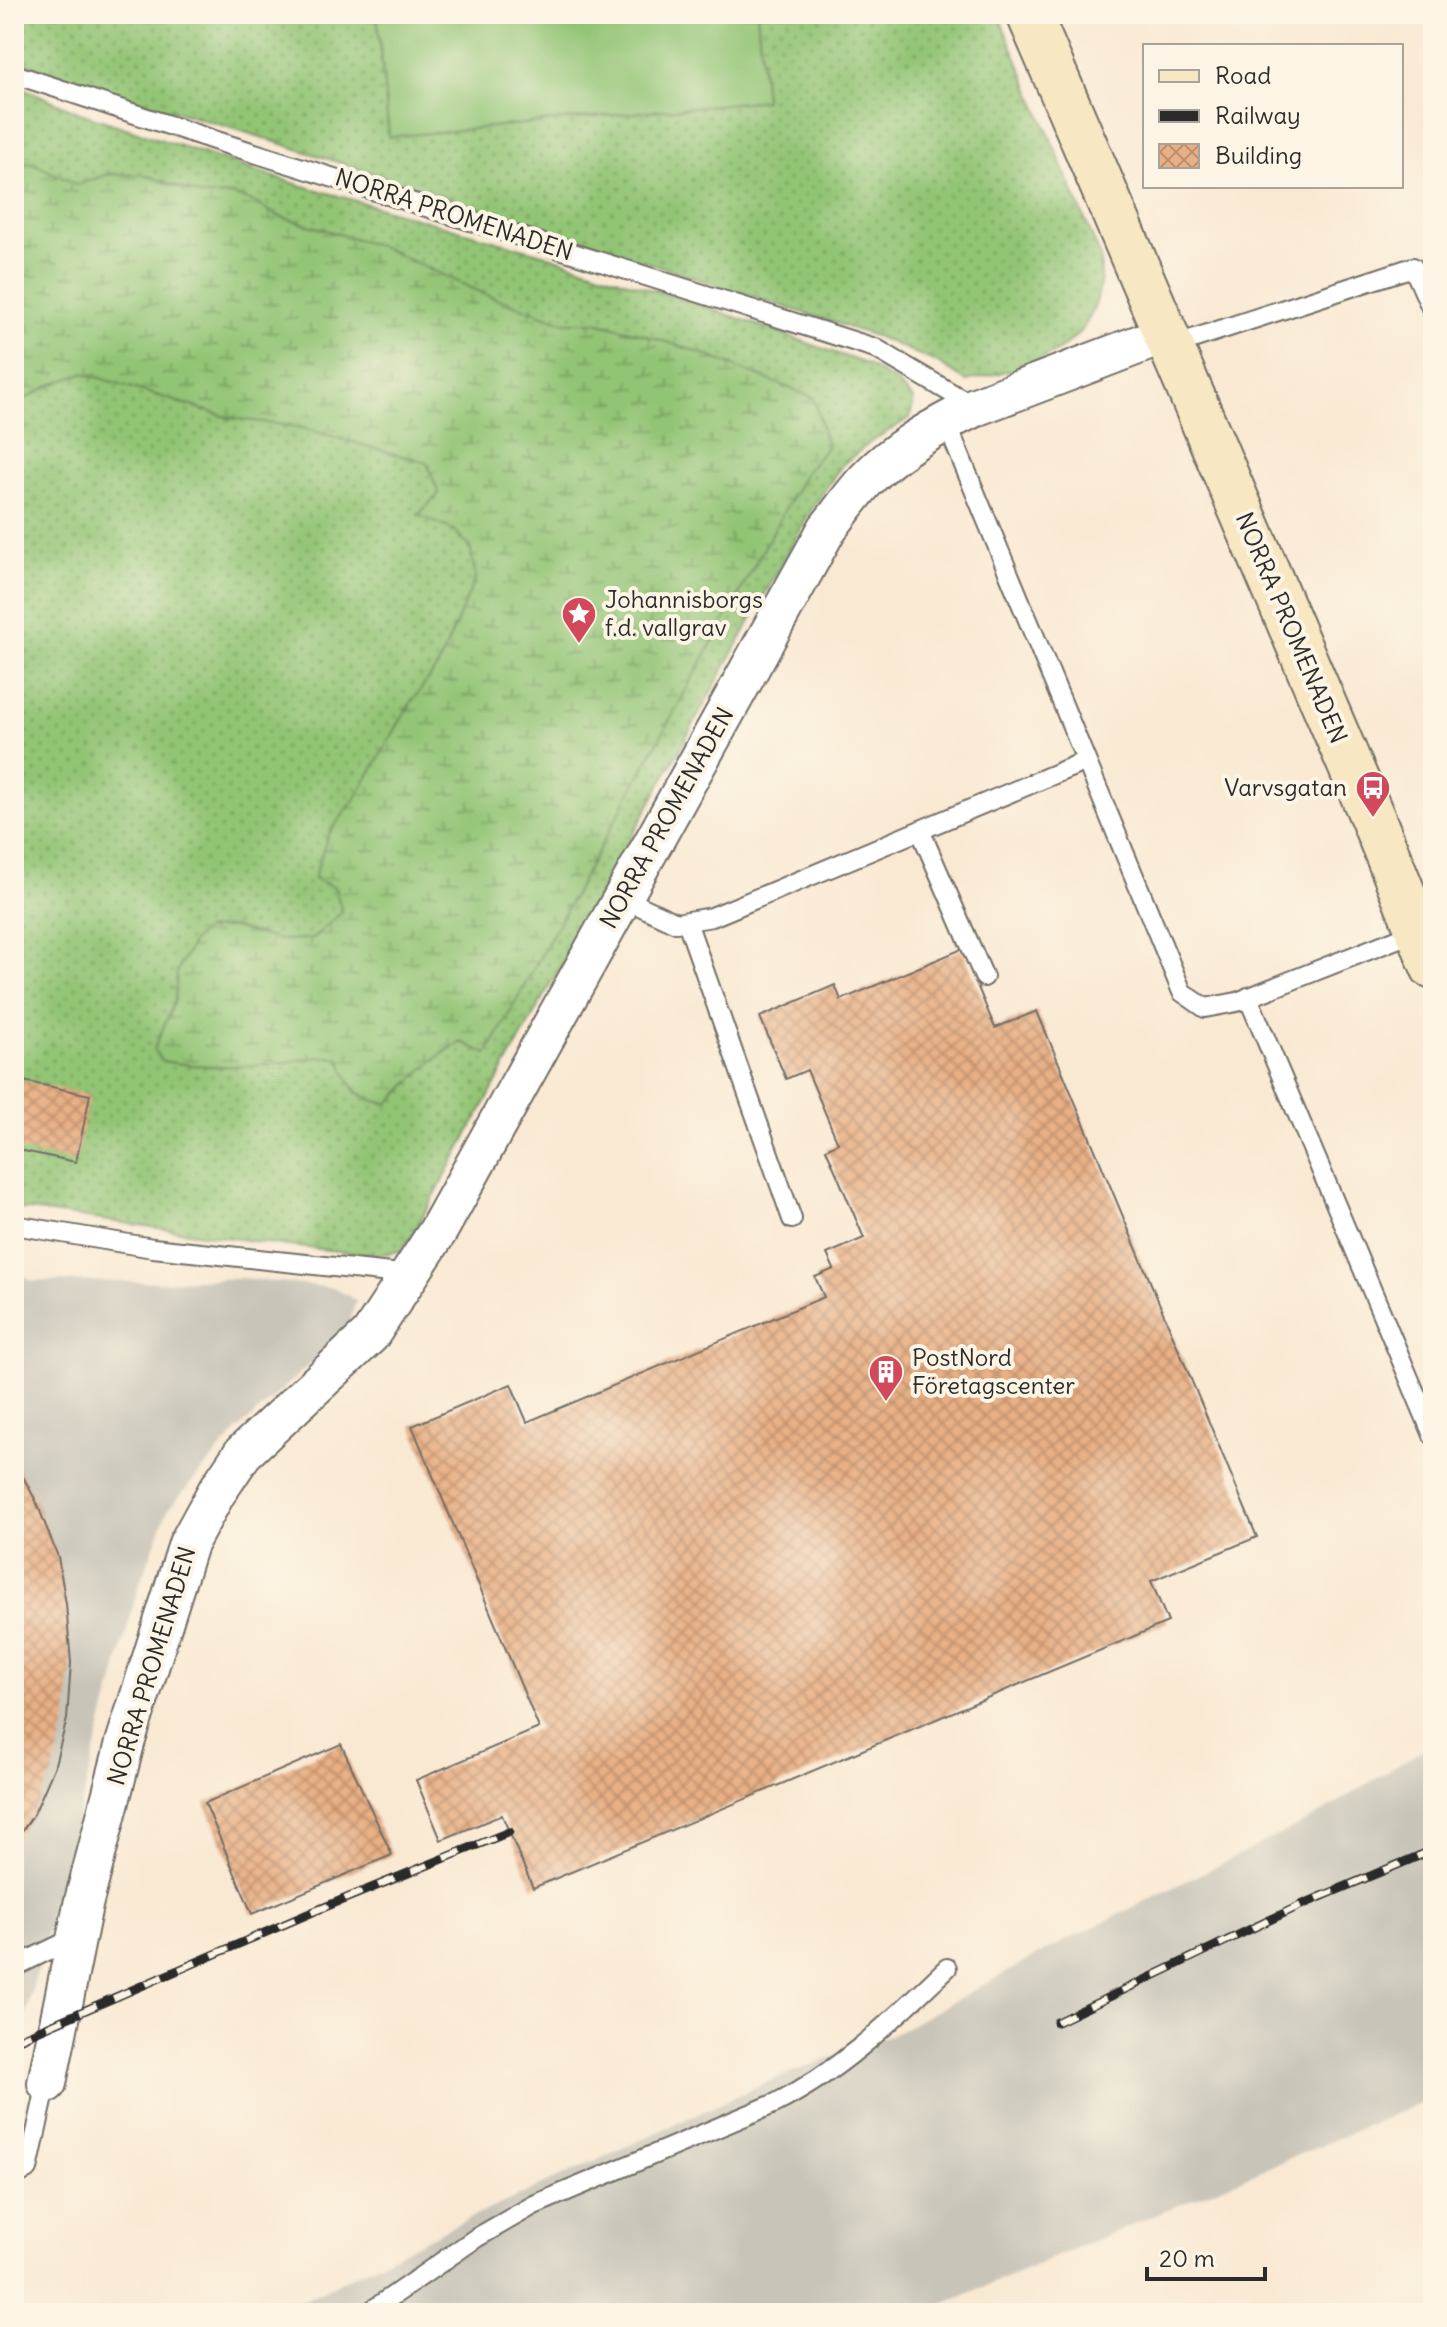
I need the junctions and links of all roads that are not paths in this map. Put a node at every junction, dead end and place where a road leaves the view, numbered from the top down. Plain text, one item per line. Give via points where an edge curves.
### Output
1 (1029, 14) edge
2 (14, 74) edge
3 (1433, 312) edge
4 (1167, 340) junction
5 (960, 414) junction
6 (1086, 761) junction
7 (920, 830) junction
8 (623, 898) junction
9 (687, 922) junction
10 (1428, 940) edge
11 (984, 977) dead end
12 (1248, 997) junction
13 (792, 1219) dead end
14 (14, 1225) edge
15 (410, 1275) junction
16 (1433, 1435) edge
17 (77, 1937) junction
18 (14, 1967) edge
19 (947, 1968) dead end
20 (47, 2083) joint
21 (14, 2176) edge
22 (368, 2313) edge

1 - 4 street, NORRA PROMENADEN
2 - 5 lane, NORRA PROMENADEN via 875,348
3 - 4 lane via 1413,267
4 - 5 street, NORRA PROMENADEN
4 - 10 street, NORRA PROMENADEN
5 - 6 lane
5 - 8 street, NORRA PROMENADEN via 893,456 827,529
6 - 7 lane
6 - 12 lane via 1182,992 1205,1008
7 - 9 lane via 712,917
7 - 11 lane
8 - 9 lane via 676,923
8 - 15 street, NORRA PROMENADEN
9 - 13 lane
10 - 12 lane
12 - 16 lane
14 - 15 lane via 153,1248
15 - 17 street, NORRA PROMENADEN via 370,1335 243,1453 188,1544 125,1743
17 - 18 lane
17 - 20 street, NORRA PROMENADEN
19 - 22 lane via 871,2040 812,2085 534,2205
20 - 21 lane via 28,2169

